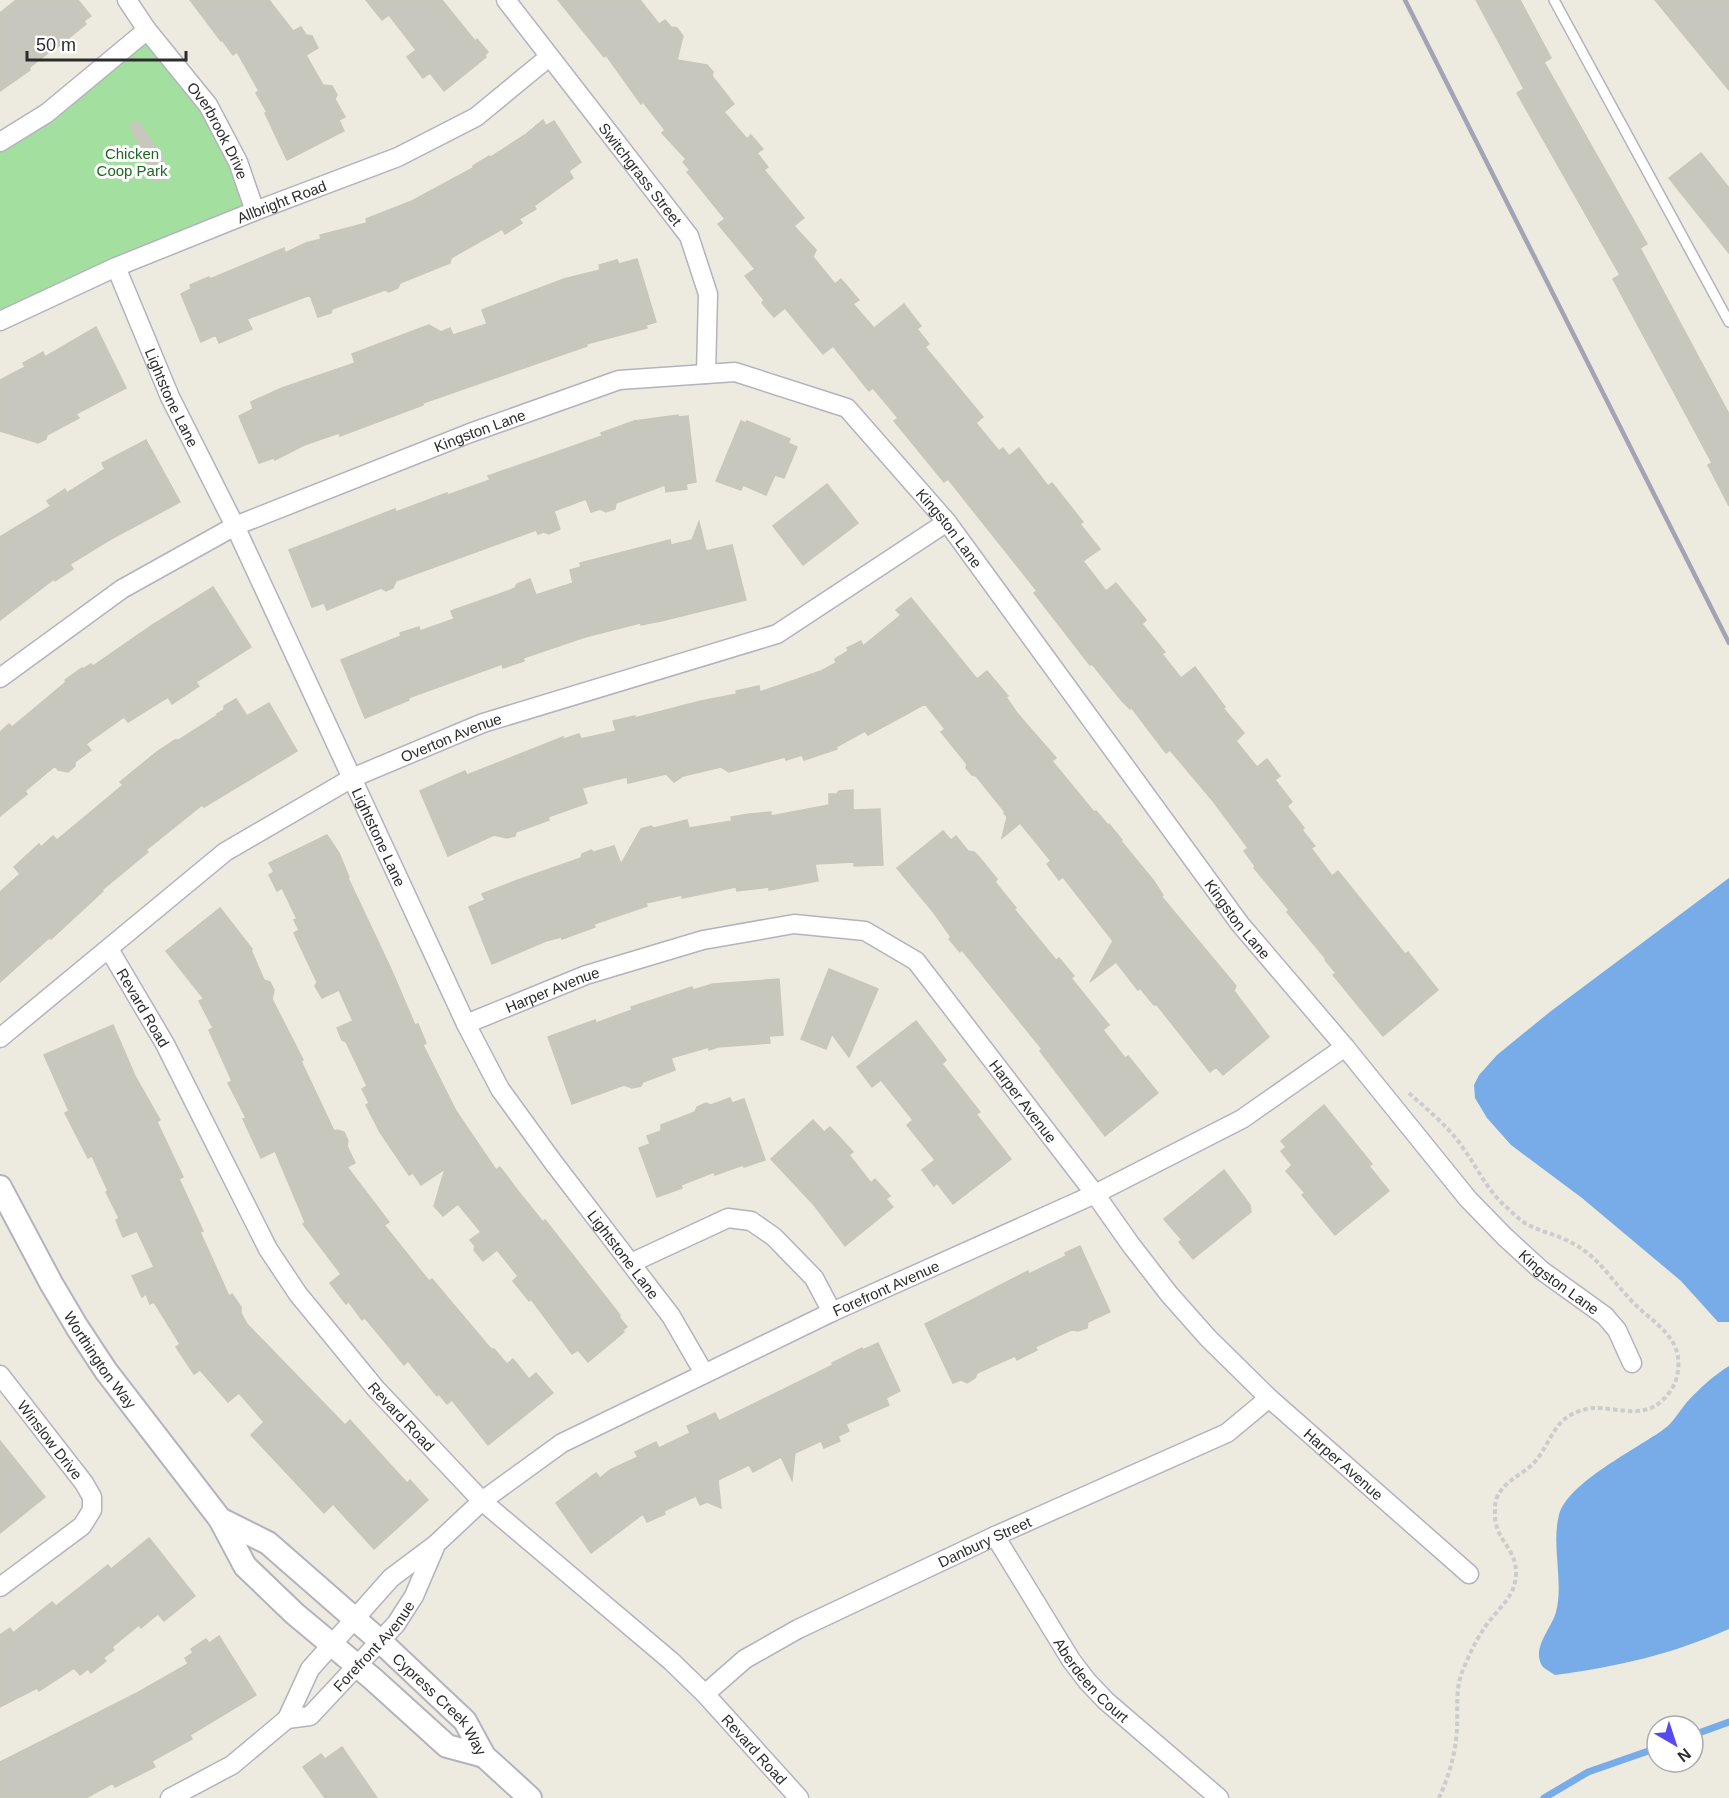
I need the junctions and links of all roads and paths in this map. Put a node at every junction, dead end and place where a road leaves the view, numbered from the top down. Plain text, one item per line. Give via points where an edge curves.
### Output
1 (127, 0) edge
2 (506, 0) edge
3 (1554, 0) edge
4 (147, 30) junction
5 (549, 57) junction
6 (0, 142) edge
7 (255, 211) junction
8 (116, 267) junction
9 (0, 321) edge
10 (1729, 322) edge
11 (706, 374) junction
12 (947, 522) junction
13 (235, 526) junction
14 (0, 678) edge
15 (352, 778) junction
16 (109, 949) junction
17 (466, 1024) junction
18 (0, 1038) edge
19 (1345, 1047) junction
20 (1408, 1091) dead end
21 (0, 1188) edge
22 (1095, 1194) junction
23 (632, 1263) junction
24 (832, 1312) junction
25 (1632, 1363) dead end
26 (704, 1372) junction
27 (0, 1375) edge
28 (1269, 1398) junction
29 (482, 1501) junction
30 (220, 1518) junction
31 (995, 1536) junction
32 (435, 1545) junction
33 (1469, 1574) dead end
34 (0, 1587) edge
35 (354, 1619) junction
36 (380, 1641) junction
37 (332, 1645) junction
38 (357, 1666) junction
39 (705, 1694) junction
40 (287, 1719) junction
41 (484, 1756) junction
42 (170, 1798) edge
43 (531, 1798) edge
44 (799, 1798) edge
45 (1219, 1798) edge
46 (1439, 1798) edge

1 - 4 street, Overbrook Drive
2 - 5 street, Switchgrass Street
3 - 10 lane
4 - 6 street via 47,113
4 - 7 street, Overbrook Drive via 208,105 238,162
5 - 7 street, Allbright Road via 476,117 398,157
5 - 11 street, Switchgrass Street via 689,236 708,294
7 - 8 street, Allbright Road
8 - 9 street, Allbright Road
8 - 13 street, Lightstone Lane via 170,397
11 - 12 street, Kingston Lane via 735,372 847,408
11 - 13 street, Kingston Lane via 619,380 470,433
12 - 15 street, Overton Avenue via 777,634 483,723
12 - 19 street, Kingston Lane via 1239,924
13 - 14 street, Kingston Lane via 122,589
13 - 15 street, Lightstone Lane
15 - 16 street, Overton Avenue via 225,852
15 - 17 street, Lightstone Lane
16 - 18 street, Overton Avenue
16 - 29 street, Revard Road via 165,1044 268,1249 298,1294 376,1389
17 - 22 street, Harper Avenue via 586,975 703,940 794,924 865,931 916,961
17 - 23 street, Lightstone Lane via 500,1089
19 - 22 street, Forefront Avenue via 1242,1119
19 - 25 street, Kingston Lane via 1468,1199 1541,1270 1605,1316 1617,1330
20 - 46 path via 1463,1148 1500,1201 1525,1223 1574,1244 1601,1263 1642,1313 1660,1324 1679,1356 1675,1383 1655,1407 1620,1412 1594,1408 1564,1418 1533,1464 1505,1484 1495,1500 1497,1533 1514,1558 1514,1586 1505,1605 1477,1640 1461,1672 1449,1777
21 - 30 street, Worthington Way via 106,1371
22 - 24 street, Forefront Avenue
22 - 28 street, Harper Avenue via 1169,1294
23 - 24 street via 728,1218 751,1221 774,1237 814,1278
23 - 26 street, Lightstone Lane via 671,1316
24 - 26 street, Forefront Avenue
26 - 29 street, Forefront Avenue via 562,1443
27 - 34 street, Winslow Drive via 92,1497 92,1509 82,1526
28 - 31 street, Danbury Street via 1227,1433
28 - 33 street, Harper Avenue
29 - 32 street, Forefront Avenue
29 - 39 street, Revard Road
30 - 35 street, Cypress Creek Way via 268,1543
30 - 37 street, Cypress Creek Way via 245,1566
31 - 39 street, Danbury Street via 769,1645 745,1659
31 - 45 street, Aberdeen Court via 1087,1681
32 - 35 street, Forefront Avenue via 391,1578
32 - 36 street, Forefront Avenue via 414,1596
35 - 36 street, Cypress Creek Way
35 - 37 street, Forefront Avenue
36 - 38 street, Forefront Avenue
36 - 41 street, Cypress Creek Way via 465,1721
37 - 38 street, Cypress Creek Way
37 - 40 street, Forefront Avenue via 310,1670
38 - 40 street, Forefront Avenue via 310,1716
38 - 41 street, Cypress Creek Way via 447,1746
39 - 44 street, Revard Road
40 - 42 street, Forefront Avenue via 232,1765
41 - 43 street

